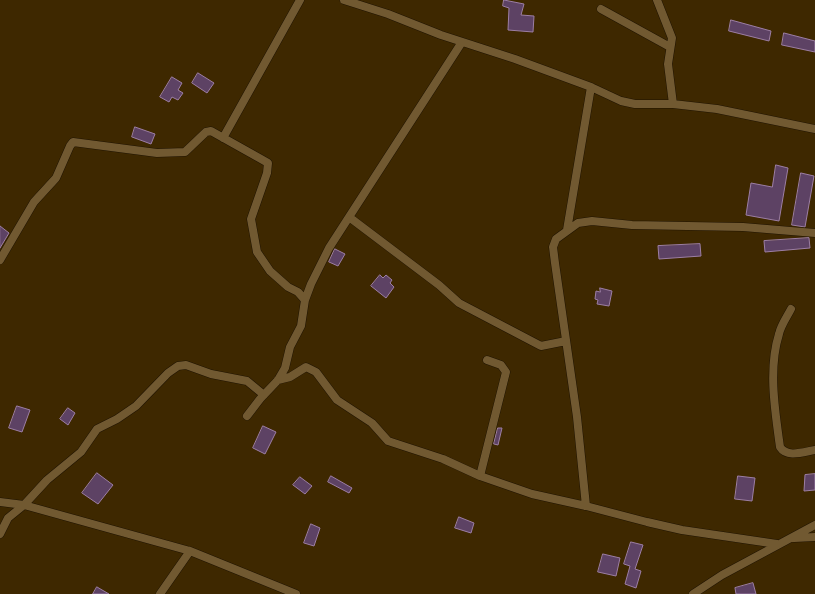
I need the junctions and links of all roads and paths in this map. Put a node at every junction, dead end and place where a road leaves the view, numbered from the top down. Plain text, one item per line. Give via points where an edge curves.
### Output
1 (300, 0) edge
2 (344, 0) edge
3 (657, 0) edge
4 (601, 9) dead end
5 (462, 42) junction
6 (670, 47) junction
7 (592, 88) junction
8 (673, 104) junction
9 (815, 130) edge
10 (223, 138) junction
11 (349, 217) junction
12 (567, 230) junction
13 (815, 233) edge
14 (0, 260) edge
15 (305, 300) junction
16 (791, 309) dead end
17 (566, 341) junction
18 (487, 360) dead end
19 (285, 368) junction
20 (290, 377) junction
21 (278, 380) junction
22 (264, 395) junction
23 (248, 416) dead end
24 (815, 450) edge
25 (480, 476) junction
26 (36, 492) junction
27 (0, 502) edge
28 (24, 505) junction
29 (586, 506) junction
30 (39, 510) junction
31 (815, 525) edge
32 (0, 534) edge
33 (815, 537) edge
34 (791, 538) junction
35 (777, 544) junction
36 (190, 551) junction
37 (160, 594) edge
38 (296, 594) edge
39 (693, 594) edge

1 - 10 street
2 - 5 street
3 - 6 street via 672,38
4 - 6 street
5 - 7 street via 489,49
5 - 11 street
6 - 8 street via 668,64
7 - 8 street via 621,101 635,104
7 - 12 street
8 - 9 street via 717,110
10 - 14 street via 211,131 206,132 185,152 157,153 73,142 56,178 34,202
10 - 15 street via 268,163 251,219 257,252 270,271
11 - 15 street via 329,248
11 - 17 street via 459,303 541,346
12 - 13 street via 578,223 592,221 632,225 743,227
12 - 17 street via 556,239 553,247
15 - 19 street via 300,326 290,347
16 - 24 street via 779,333 776,349 774,381 780,447 789,454
17 - 29 street
18 - 25 street via 501,365 506,372
19 - 20 street
19 - 21 street
20 - 21 street
20 - 25 street via 306,368 316,372 337,400 372,423 388,441 443,459
21 - 22 street
22 - 23 street
22 - 26 street via 247,381 210,374 186,365 178,366 136,406 97,429 81,452
25 - 29 street via 532,494
26 - 28 street
26 - 30 street
27 - 28 street
28 - 30 street
28 - 32 street via 8,518
29 - 35 street via 682,530
30 - 36 street
31 - 34 street
33 - 34 street
34 - 35 street
35 - 39 street
36 - 37 street
36 - 38 street

